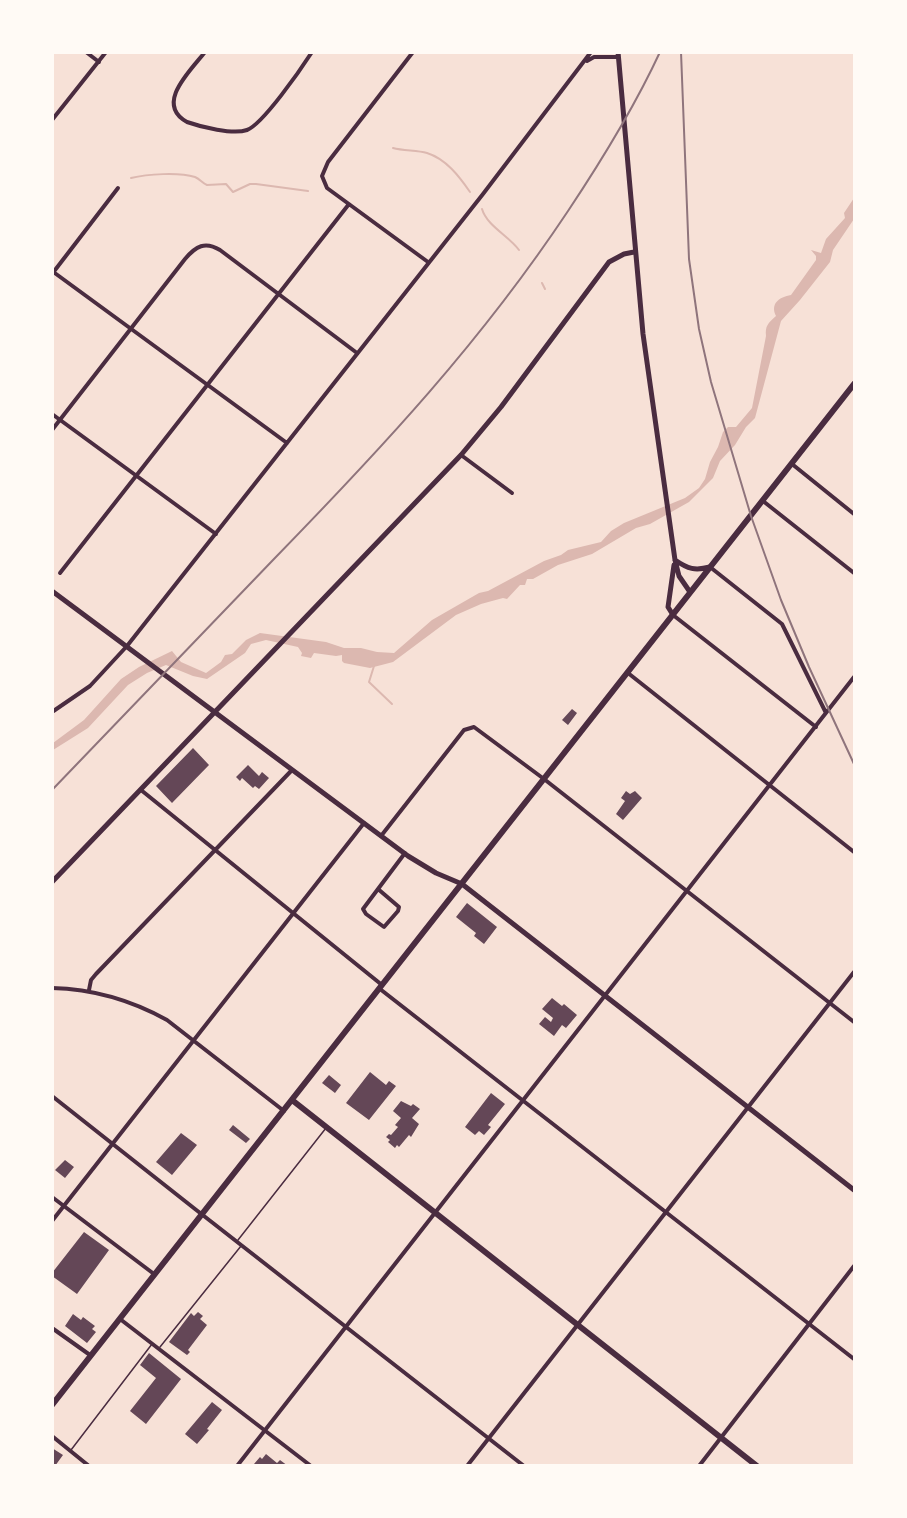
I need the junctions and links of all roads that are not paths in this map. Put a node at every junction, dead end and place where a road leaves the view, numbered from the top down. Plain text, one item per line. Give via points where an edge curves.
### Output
1 (86, 52) edge
2 (106, 52) edge
3 (205, 52) edge
4 (312, 52) edge
5 (413, 52) edge
6 (591, 52) edge
7 (618, 55) edge
8 (99, 62) junction
9 (583, 64) junction
10 (52, 120) edge
11 (118, 188) dead end
12 (349, 204) junction
13 (634, 252) junction
14 (428, 262) junction
15 (53, 272) edge
16 (278, 294) junction
17 (131, 328) junction
18 (357, 353) junction
19 (855, 384) edge
20 (208, 385) junction
21 (52, 414) edge
22 (61, 419) junction
23 (52, 430) edge
24 (287, 443) junction
25 (461, 454) junction
26 (792, 464) junction
27 (136, 475) junction
28 (512, 493) dead end
29 (763, 501) junction
30 (855, 514) edge
31 (216, 534) junction
32 (675, 560) junction
33 (710, 567) junction
34 (60, 573) dead end
35 (855, 573) edge
36 (52, 591) edge
37 (690, 592) junction
38 (673, 615) junction
39 (127, 646) junction
40 (628, 673) junction
41 (854, 680) edge
42 (214, 711) junction
43 (52, 712) edge
44 (826, 713) junction
45 (816, 727) junction
46 (292, 770) junction
47 (544, 779) junction
48 (770, 786) junction
49 (141, 790) junction
50 (364, 824) junction
51 (381, 836) junction
52 (214, 850) junction
53 (855, 852) edge
54 (405, 854) junction
55 (52, 882) edge
56 (462, 884) junction
57 (378, 889) junction
58 (688, 891) junction
59 (294, 914) junction
60 (855, 972) edge
61 (381, 987) junction
62 (52, 988) edge
63 (89, 990) junction
64 (606, 995) junction
65 (830, 1003) junction
66 (855, 1022) edge
67 (194, 1041) junction
68 (52, 1096) edge
69 (292, 1100) junction
70 (523, 1101) junction
71 (748, 1108) junction
72 (284, 1111) junction
73 (327, 1128) junction
74 (112, 1144) junction
75 (855, 1190) edge
76 (52, 1197) edge
77 (64, 1205) junction
78 (666, 1212) junction
79 (202, 1214) junction
80 (435, 1214) junction
81 (52, 1221) edge
82 (237, 1241) junction
83 (242, 1245) junction
84 (855, 1266) edge
85 (155, 1274) junction
86 (120, 1319) junction
87 (810, 1324) junction
88 (578, 1325) junction
89 (346, 1326) junction
90 (52, 1328) edge
91 (153, 1344) junction
92 (159, 1349) junction
93 (91, 1355) junction
94 (855, 1359) edge
95 (52, 1405) edge
96 (264, 1430) junction
97 (52, 1436) edge
98 (488, 1437) junction
99 (721, 1437) junction
100 (70, 1450) junction
101 (89, 1466) edge
102 (237, 1466) edge
103 (311, 1466) edge
104 (467, 1466) edge
105 (524, 1466) edge
106 (699, 1466) edge
107 (758, 1466) edge

1 - 8 street
2 - 8 street
3 - 4 street via 176,90 175,110 187,122 236,132 251,128 262,118
5 - 12 street via 324,168 324,184
6 - 9 street
7 - 9 street via 594,57
7 - 13 main road
8 - 10 street
9 - 14 street
11 - 15 street
12 - 14 street
12 - 16 street
13 - 25 main road via 609,262
13 - 32 main road
14 - 18 street
15 - 17 street
16 - 17 street via 220,250 202,245 189,253
16 - 18 street
16 - 20 street
17 - 20 street
17 - 22 street
18 - 24 street
19 - 26 main road
20 - 24 street
20 - 27 street
21 - 22 street
22 - 23 street
22 - 27 street
24 - 31 street
25 - 28 street
25 - 42 main road
26 - 29 main road
26 - 30 street
27 - 31 street
27 - 34 street
29 - 33 main road
29 - 35 street
31 - 39 street
32 - 33 main road via 696,570
32 - 37 main road via 679,576
32 - 38 main road via 668,608
33 - 37 main road
33 - 44 street via 782,624
36 - 39 main road
37 - 38 main road
38 - 40 main road
38 - 45 street
39 - 42 main road
39 - 43 street via 90,686
40 - 47 main road
40 - 48 street
41 - 44 street
42 - 46 main road
42 - 49 main road
44 - 45 street
45 - 48 street
46 - 50 main road
46 - 52 street
47 - 51 street via 477,729 468,727
47 - 56 main road
47 - 58 street
48 - 53 street
48 - 58 street
49 - 52 street
49 - 55 main road
50 - 51 main road
50 - 59 street
51 - 54 main road
52 - 59 street
52 - 63 street via 96,974
54 - 56 main road
54 - 57 street
56 - 61 main road
56 - 64 main road
57 - 57 street via 363,910 384,927 399,907
58 - 64 street
58 - 65 street
59 - 61 street
59 - 67 street
60 - 65 street
61 - 69 main road
61 - 70 street
62 - 63 street
63 - 67 street via 151,1011
64 - 70 street
64 - 71 main road
65 - 66 street
65 - 71 street
67 - 72 street
67 - 74 street
68 - 74 street
69 - 72 main road
69 - 73 main road
70 - 78 street
70 - 80 street
71 - 75 main road
71 - 78 street
72 - 79 main road
73 - 80 main road
73 - 82 lane
74 - 77 street
74 - 79 street
76 - 77 street
77 - 81 street
77 - 85 street
78 - 87 street
78 - 88 street
79 - 82 street
79 - 85 main road
80 - 88 main road
80 - 89 street
82 - 83 street
83 - 89 street
83 - 92 lane
84 - 87 street
85 - 86 main road
86 - 91 street
86 - 93 main road
87 - 94 street
87 - 99 street
88 - 98 street
88 - 99 main road
89 - 96 street
89 - 98 street
90 - 93 street
91 - 92 street
91 - 100 lane
92 - 96 street
93 - 95 main road
96 - 102 street
96 - 103 street
97 - 100 street
98 - 104 street
98 - 105 street
99 - 106 street
99 - 107 main road
100 - 101 street

